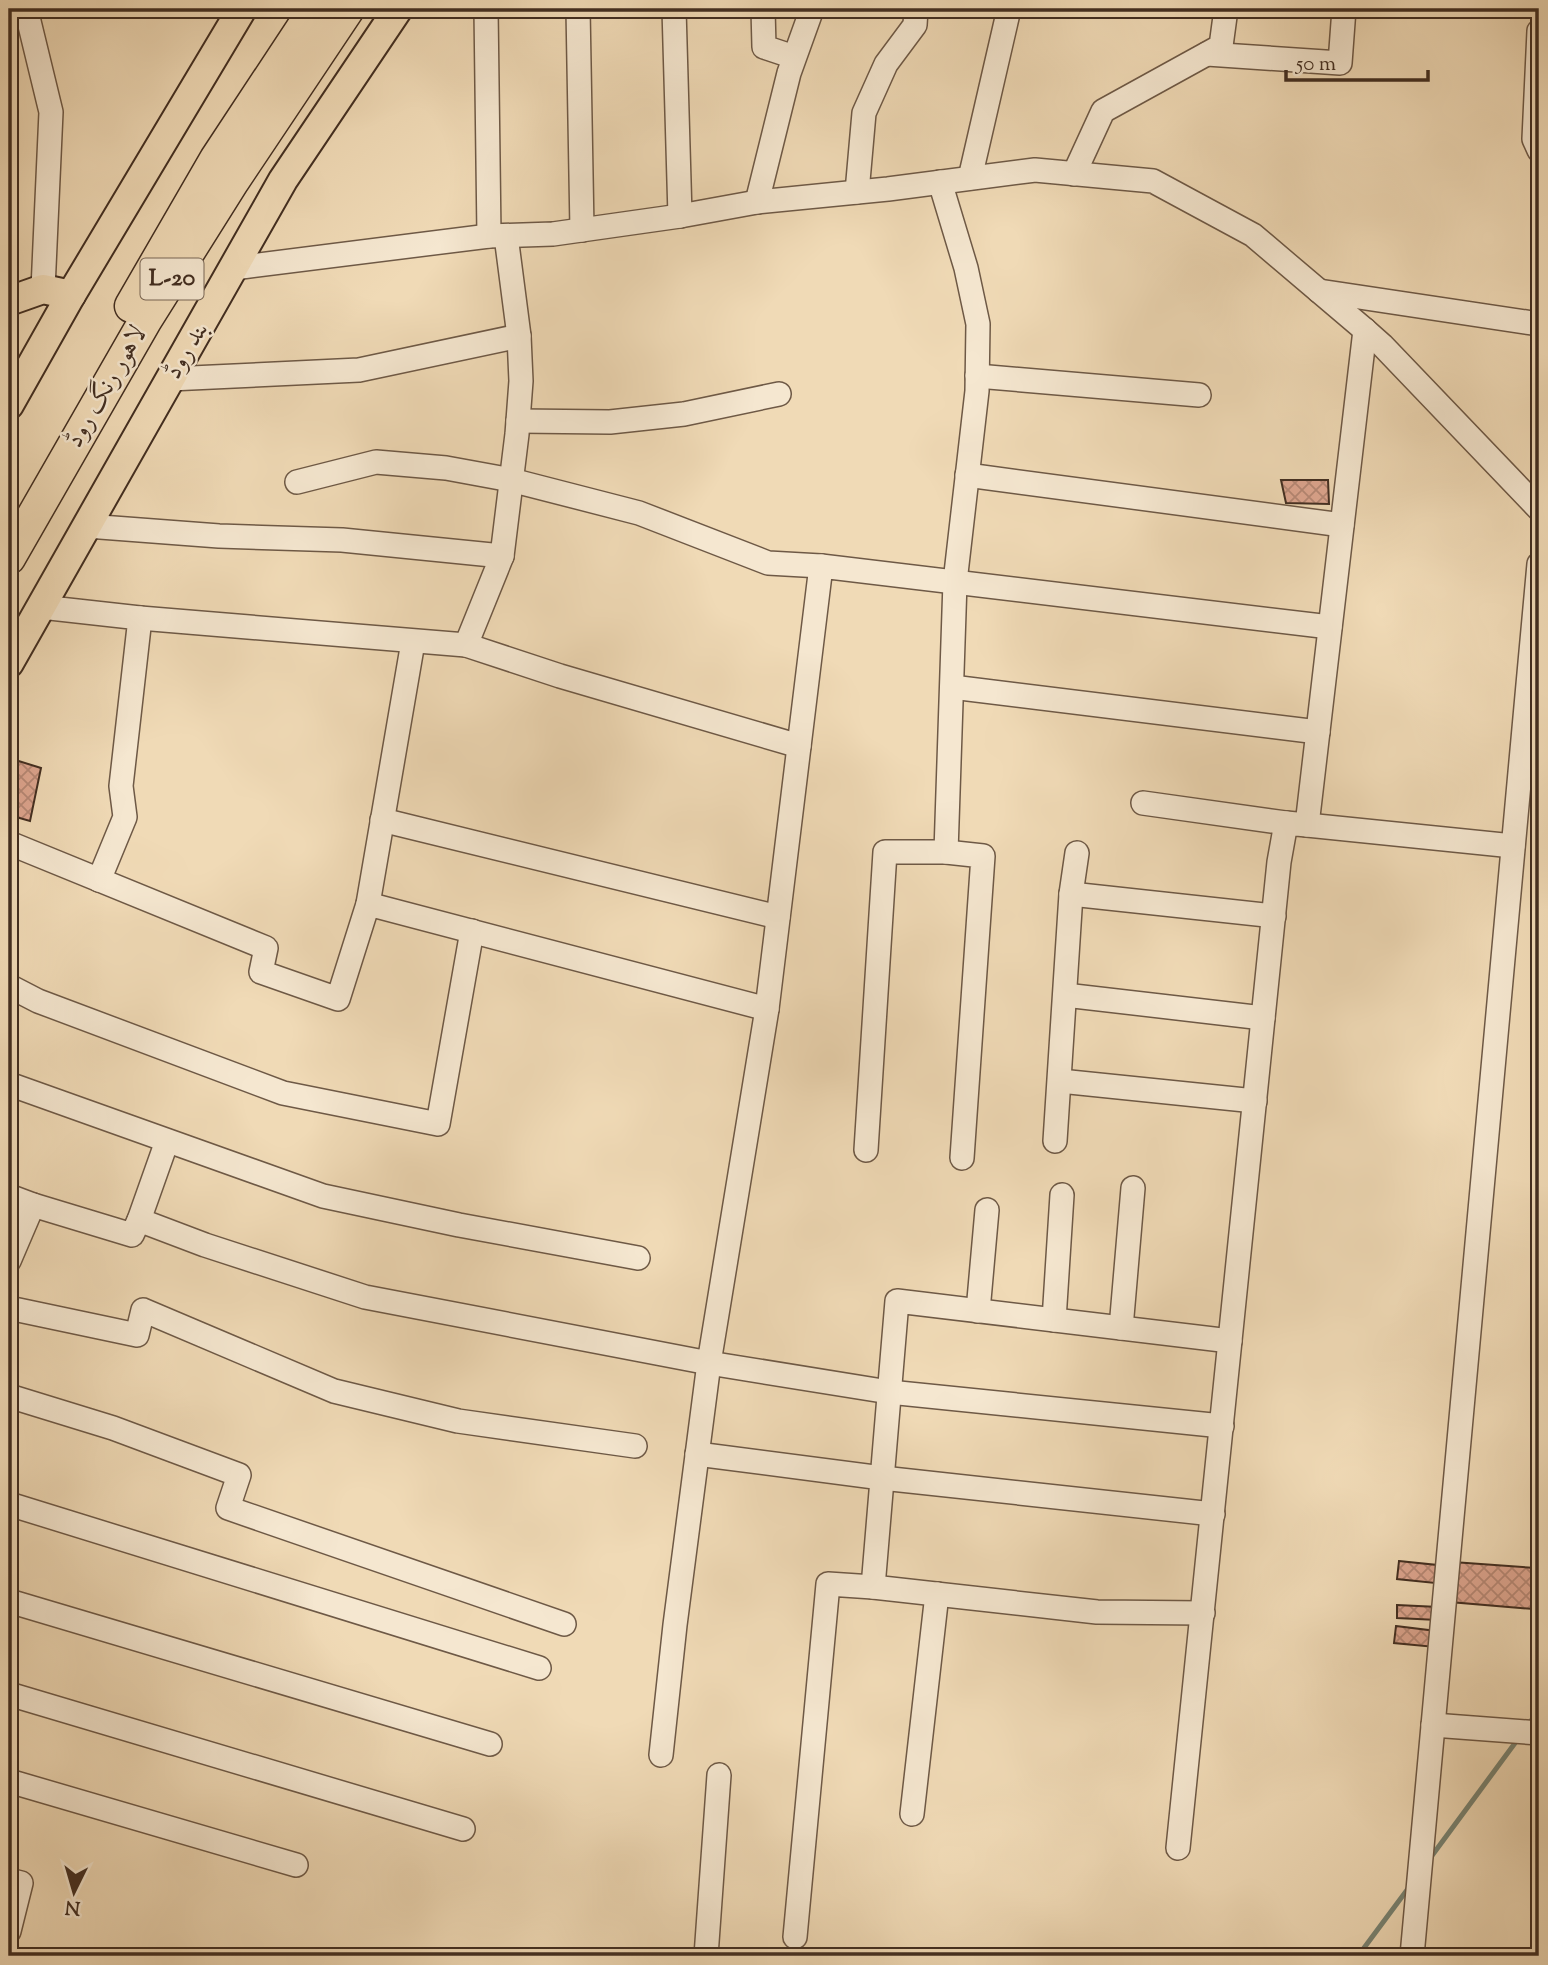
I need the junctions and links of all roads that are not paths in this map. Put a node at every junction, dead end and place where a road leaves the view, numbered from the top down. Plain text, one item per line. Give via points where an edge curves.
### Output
1 (26, 9) edge
2 (242, 9) edge
3 (315, 9) edge
4 (348, 9) edge
5 (398, 9) edge
6 (486, 9) edge
7 (578, 9) edge
8 (674, 9) edge
9 (763, 9) edge
10 (812, 9) edge
11 (916, 9) edge
12 (1010, 9) edge
13 (1226, 9) edge
14 (1344, 9) edge
15 (1539, 31) edge
16 (1207, 54) junction
17 (794, 57) junction
18 (1539, 150) edge
19 (1074, 174) junction
20 (970, 178) junction
21 (940, 183) junction
22 (857, 192) junction
23 (757, 202) junction
24 (680, 216) junction
25 (582, 230) junction
26 (497, 236) junction
27 (234, 268) junction
28 (43, 289) junction
29 (1319, 291) junction
30 (71, 295) junction
31 (9, 302) edge
32 (1539, 324) edge
33 (1365, 330) junction
34 (519, 335) junction
35 (977, 376) junction
36 (170, 379) junction
37 (779, 394) dead end
38 (1199, 395) dead end
39 (9, 405) edge
40 (518, 421) junction
41 (967, 475) junction
42 (511, 480) junction
43 (297, 482) dead end
44 (1539, 509) edge
45 (9, 516) edge
46 (1342, 525) junction
47 (87, 526) junction
48 (502, 556) junction
49 (9, 558) edge
50 (1539, 564) edge
51 (821, 566) junction
52 (955, 582) junction
53 (41, 607) junction
54 (140, 618) junction
55 (1330, 627) junction
56 (413, 642) junction
57 (467, 645) junction
58 (9, 663) edge
59 (952, 687) junction
60 (1318, 732) junction
61 (799, 747) junction
62 (1143, 803) dead end
63 (382, 820) junction
64 (1296, 824) junction
65 (9, 844) edge
66 (1513, 846) junction
67 (946, 852) junction
68 (1077, 853) dead end
69 (99, 880) junction
70 (1072, 894) junction
71 (368, 904) junction
72 (1274, 916) junction
73 (778, 917) junction
74 (472, 931) junction
75 (9, 986) edge
76 (1065, 995) junction
77 (767, 1009) junction
78 (1263, 1018) junction
79 (1060, 1081) junction
80 (9, 1084) edge
81 (1255, 1101) junction
82 (1055, 1141) dead end
83 (167, 1142) junction
84 (866, 1150) dead end
85 (962, 1158) dead end
86 (1133, 1188) dead end
87 (1062, 1195) dead end
88 (9, 1196) edge
89 (33, 1205) junction
90 (988, 1210) dead end
91 (139, 1220) junction
92 (638, 1258) dead end
93 (9, 1261) edge
94 (9, 1308) edge
95 (978, 1311) junction
96 (1054, 1320) junction
97 (1121, 1328) junction
98 (1230, 1341) junction
99 (709, 1363) junction
100 (889, 1392) junction
101 (9, 1396) edge
102 (1222, 1426) junction
103 (635, 1446) dead end
104 (697, 1454) junction
105 (882, 1478) junction
106 (9, 1504) edge
107 (1213, 1514) junction
108 (873, 1587) junction
109 (937, 1594) junction
110 (9, 1601) edge
111 (1203, 1613) junction
112 (564, 1624) dead end
113 (539, 1668) dead end
114 (9, 1694) edge
115 (1433, 1725) junction
116 (1539, 1733) edge
117 (491, 1744) dead end
118 (661, 1755) dead end
119 (719, 1775) dead end
120 (9, 1781) edge
121 (912, 1814) dead end
122 (463, 1829) dead end
123 (1178, 1849) dead end
124 (296, 1865) dead end
125 (9, 1880) edge
126 (9, 1931) edge
127 (795, 1937) dead end
128 (706, 1956) edge
129 (1412, 1956) edge

1 - 28 street via 51,112
2 - 30 main road
3 - 45 highway, لاہور رنگ روڈ / L-20 via 216,159
4 - 49 highway, لاہور رنگ روڈ / L-20 via 145,321
5 - 27 main road, بند روڈ via 284,180
6 - 26 street
7 - 25 street
8 - 24 street
9 - 17 street via 764,47
10 - 17 street
11 - 22 street via 915,25 886,64 864,113
12 - 20 street
13 - 16 street via 1221,46
14 - 16 street via 1339,62
15 - 18 street via 1534,139
16 - 19 street via 1102,111
17 - 23 street
19 - 20 street via 1035,170
19 - 29 street via 1153,181 1253,235
20 - 21 street
21 - 22 street
21 - 35 street via 978,324
22 - 23 street
23 - 24 street
24 - 25 street
25 - 26 street
26 - 27 street
26 - 34 street
27 - 36 main road, بند روڈ
28 - 30 main road
28 - 31 main road
29 - 32 street
29 - 33 street
30 - 39 main road
33 - 44 street
33 - 46 street
34 - 36 street via 359,370
34 - 40 street
35 - 38 street
35 - 41 street
36 - 47 main road, بند روڈ
37 - 40 street via 672,416 610,422
40 - 42 street
41 - 46 street
41 - 52 street
42 - 43 street via 376,462
42 - 48 street
42 - 51 street via 639,513 768,563
46 - 55 street
47 - 48 street via 342,540
47 - 53 main road, بند روڈ
48 - 57 street
50 - 66 street
51 - 52 street
51 - 61 street
52 - 55 street
52 - 59 street
53 - 54 street
53 - 58 main road, بند روڈ
54 - 56 street
54 - 69 street via 121,786 125,817
55 - 60 street
56 - 57 street
56 - 63 street
57 - 61 street
59 - 60 street
59 - 67 street
60 - 64 street
61 - 73 street
62 - 64 street
63 - 71 street
63 - 73 street
64 - 66 street
64 - 72 street
65 - 69 street
66 - 115 street
67 - 84 street via 885,852
67 - 85 street via 983,856
68 - 70 street
69 - 71 street via 266,948 261,972 338,999
70 - 72 street
70 - 76 street
71 - 74 street
72 - 78 street
73 - 77 street
74 - 75 street via 438,1124 283,1093
74 - 77 street
76 - 78 street
76 - 79 street
77 - 99 street
78 - 81 street
79 - 81 street
79 - 82 street
80 - 83 street
81 - 98 street
83 - 91 street
83 - 92 street via 323,1196
86 - 97 street
87 - 96 street
88 - 89 street
89 - 91 street via 132,1236
89 - 93 street
90 - 95 street
91 - 99 street via 365,1297
94 - 103 street via 137,1335 143,1310 334,1391 458,1421
95 - 96 street
95 - 100 street via 897,1301
96 - 97 street
97 - 98 street
98 - 102 street
99 - 100 street
99 - 104 street
100 - 102 street
100 - 105 street
101 - 112 street via 113,1428 239,1475 228,1508
102 - 107 street
104 - 105 street
104 - 118 street
105 - 107 street
105 - 108 street
106 - 113 street
107 - 111 street
108 - 109 street
108 - 127 street via 828,1584
109 - 111 street via 1097,1612
109 - 121 street
110 - 117 street
111 - 123 street
114 - 122 street
115 - 116 street
115 - 129 street
119 - 128 street
120 - 124 street
125 - 126 street via 20,1883

